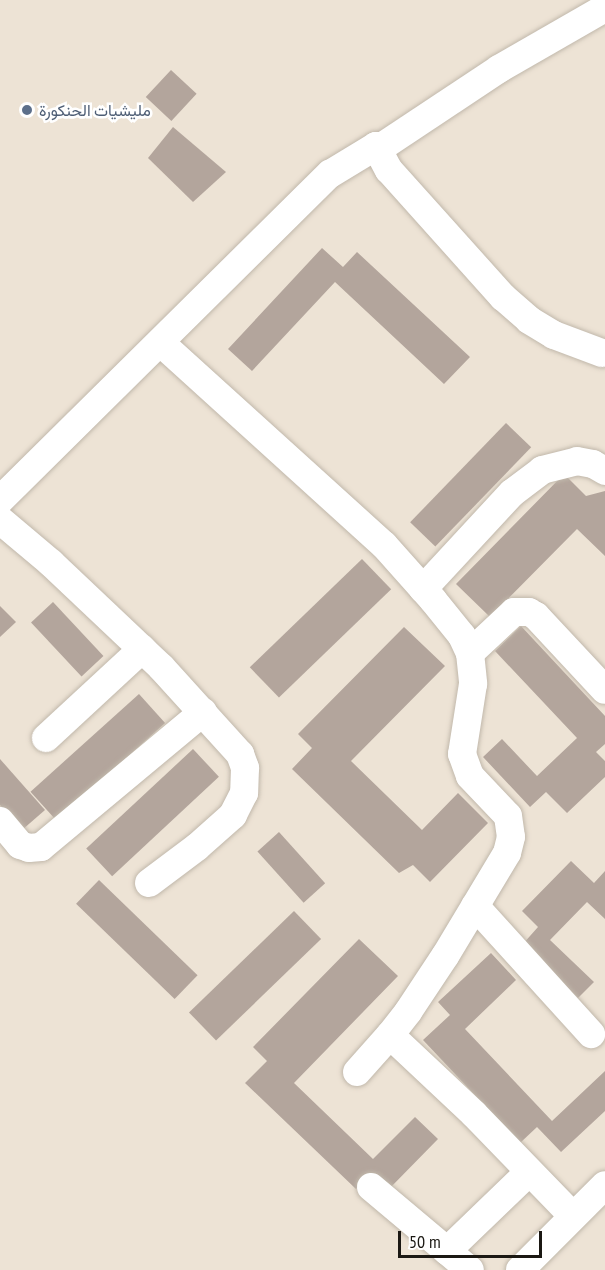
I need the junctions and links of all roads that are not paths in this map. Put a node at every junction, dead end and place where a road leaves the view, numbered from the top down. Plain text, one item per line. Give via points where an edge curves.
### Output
1 (605, 8) edge
2 (376, 146) junction
3 (161, 343) junction
4 (602, 353) dead end
5 (605, 471) edge
6 (0, 500) edge
7 (0, 520) edge
8 (423, 588) junction
9 (142, 650) junction
10 (470, 653) junction
11 (605, 690) edge
12 (202, 712) junction
13 (46, 738) dead end
14 (0, 821) edge
15 (149, 883) dead end
16 (475, 906) junction
17 (591, 1034) dead end
18 (390, 1035) junction
19 (357, 1072) dead end
20 (529, 1172) junction
21 (605, 1185) edge
22 (371, 1187) dead end
23 (573, 1216) junction
24 (447, 1251) junction
25 (470, 1270) edge
26 (520, 1270) edge

1 - 2 street via 499,69 383,146
2 - 3 street via 330,174
2 - 4 street via 389,170 503,297 554,335
3 - 6 street
3 - 8 street via 384,545
5 - 8 street via 577,461 542,470 512,493
7 - 9 street
8 - 10 street via 462,636
9 - 12 street
9 - 13 street
10 - 11 street via 514,612 529,612
10 - 16 street via 473,684 462,754 470,776 508,816 511,837 507,853
12 - 14 street via 42,847 20,845
12 - 15 street via 240,754 245,768 244,793 233,815
16 - 17 street
16 - 18 street via 420,996
18 - 19 street
18 - 20 street
20 - 23 street
20 - 24 street
21 - 23 street
22 - 24 street
23 - 26 street
24 - 25 street

